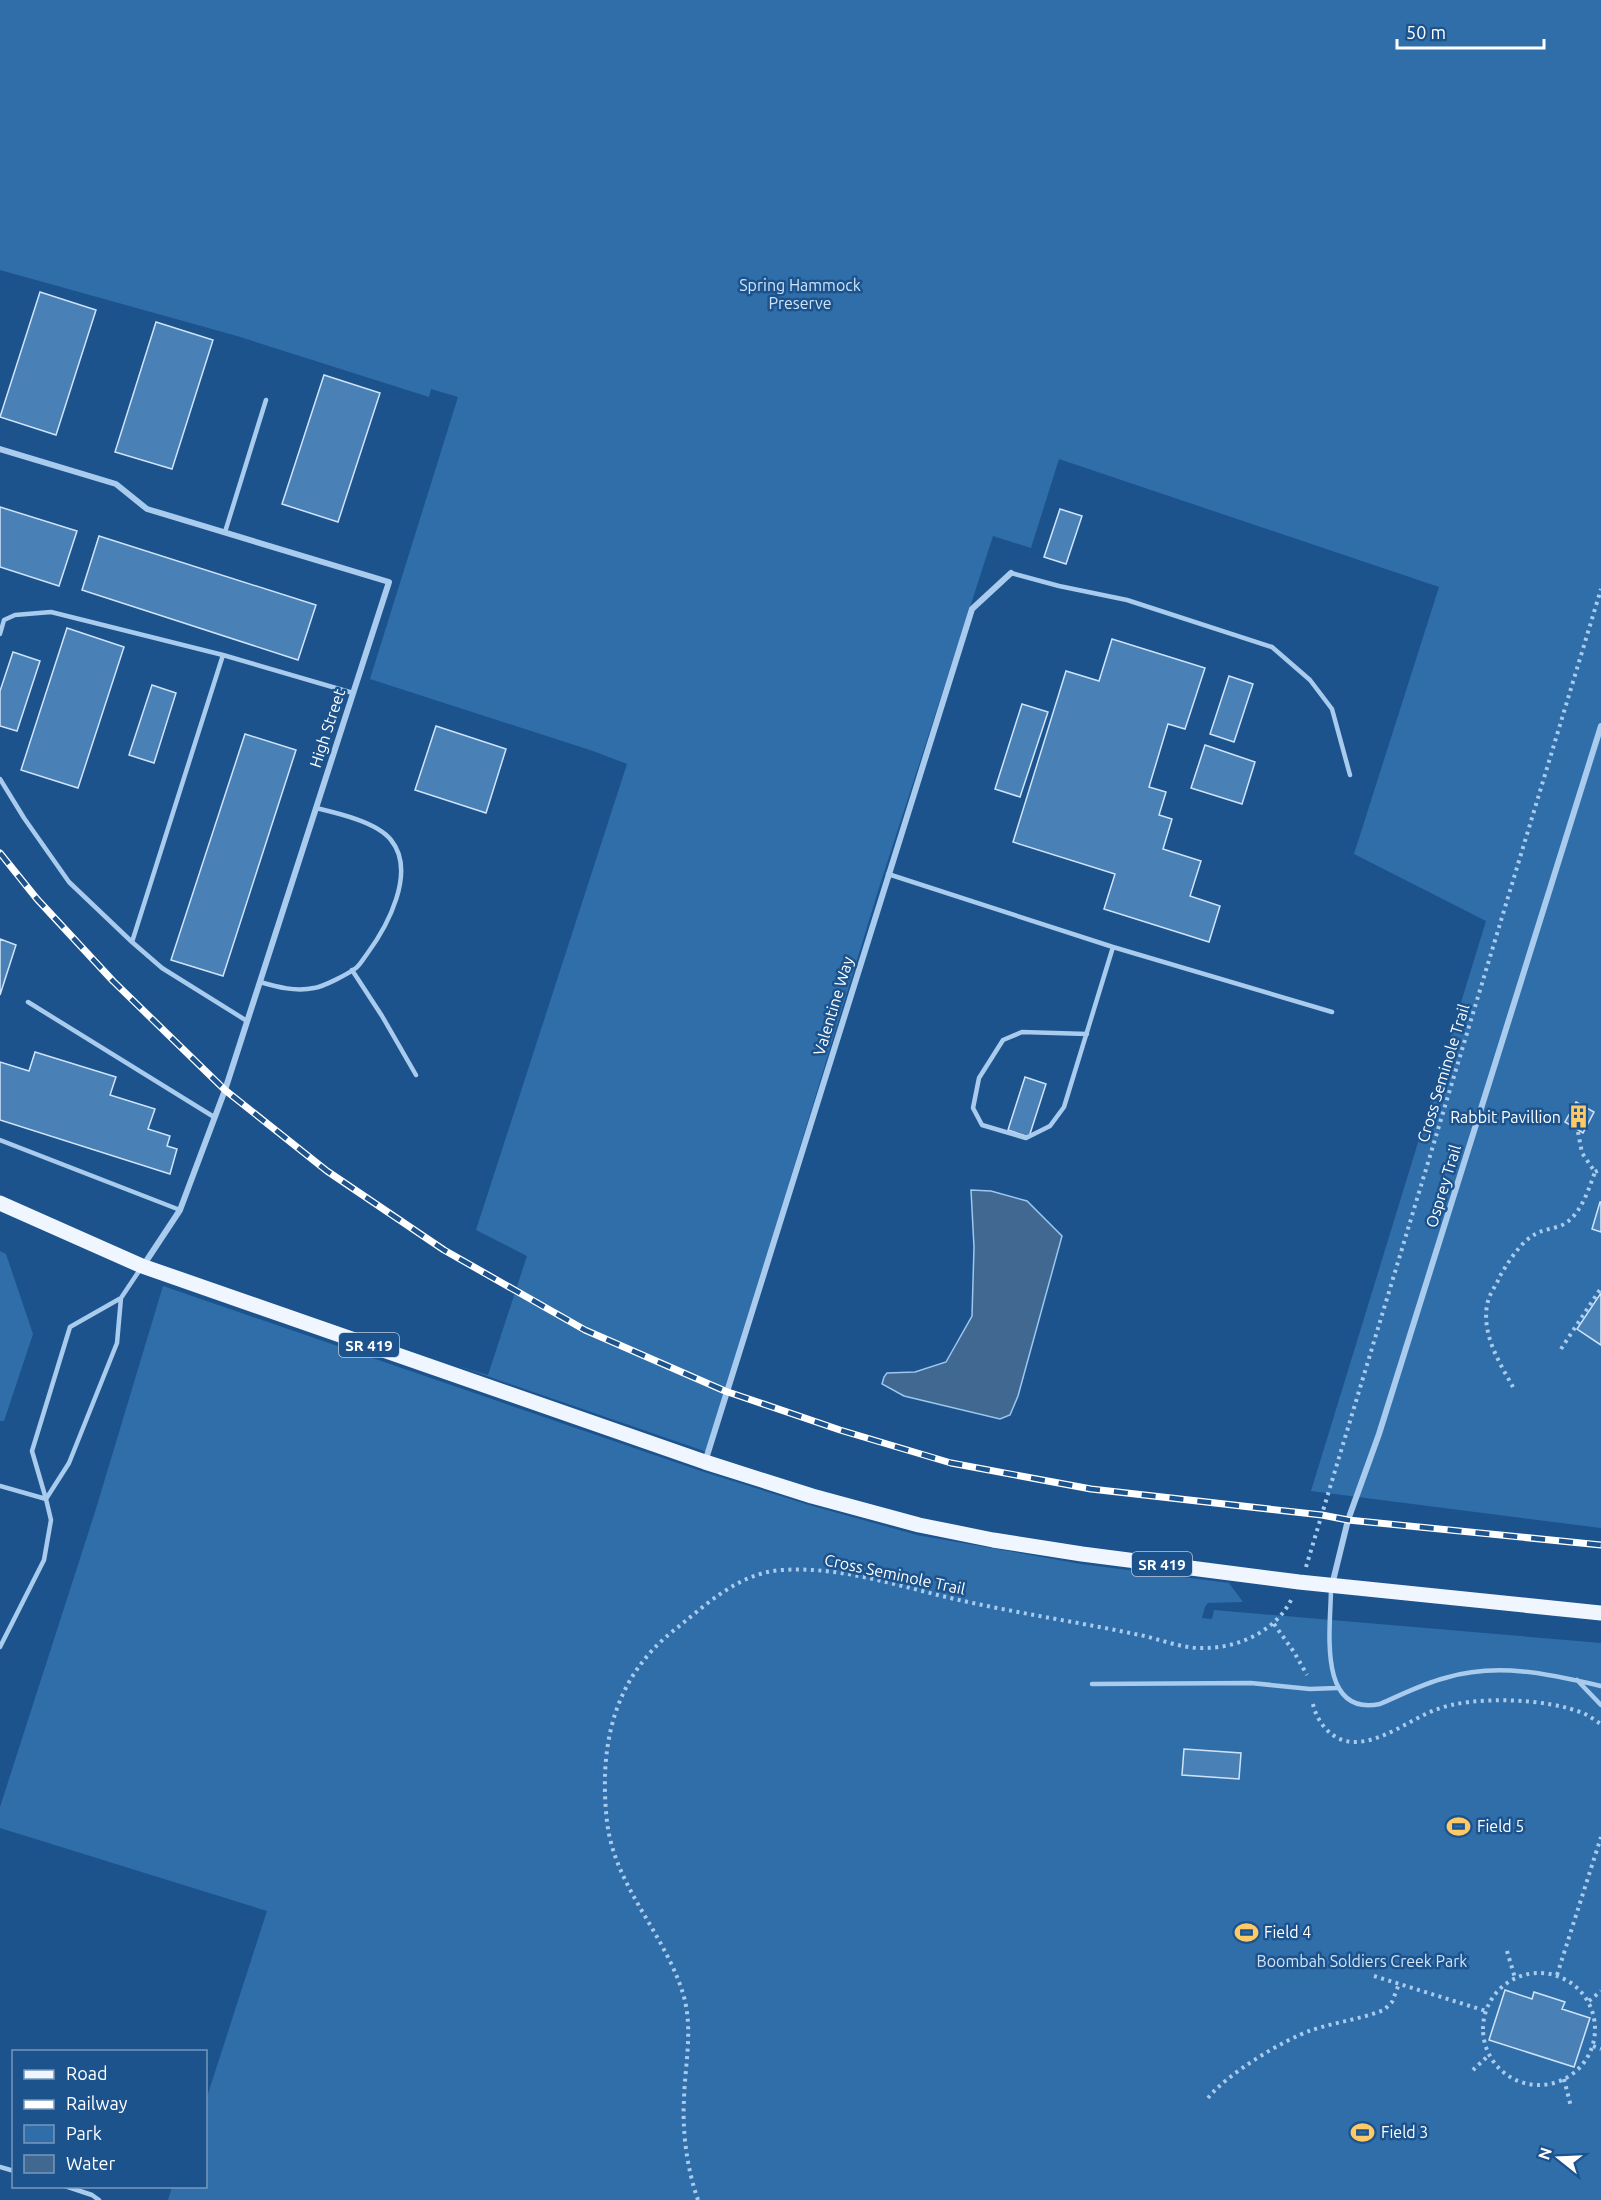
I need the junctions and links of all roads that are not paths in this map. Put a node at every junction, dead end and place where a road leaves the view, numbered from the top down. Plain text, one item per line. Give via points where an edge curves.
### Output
1 (266, 399) dead end
2 (0, 449) edge
3 (225, 532) junction
4 (1011, 573) joint
5 (0, 634) edge
6 (223, 655) junction
7 (353, 693) junction
8 (1601, 726) edge
9 (1350, 775) dead end
10 (0, 779) edge
11 (316, 808) junction
12 (888, 874) junction
13 (132, 942) junction
14 (1113, 947) junction
15 (352, 970) junction
16 (260, 982) junction
17 (28, 1002) dead end
18 (1332, 1012) dead end
19 (247, 1021) junction
20 (1087, 1034) junction
21 (416, 1075) dead end
22 (214, 1118) junction
23 (0, 1140) edge
24 (0, 1203) edge
25 (180, 1210) junction
26 (142, 1266) junction
27 (121, 1298) junction
28 (705, 1462) junction
29 (0, 1486) edge
30 (46, 1499) junction
31 (1331, 1586) junction
32 (1601, 1613) edge
33 (0, 1647) edge
34 (1577, 1680) junction
35 (1092, 1684) dead end
36 (1601, 1686) edge
37 (1337, 1688) junction
38 (1601, 1705) edge
39 (68, 2188) edge
40 (99, 2200) edge

1 - 3 lane
2 - 3 street, High Street via 116,484 147,509
3 - 7 street, High Street via 389,582
4 - 9 lane via 1127,600 1272,647 1310,680 1332,709
4 - 12 street, Valentine Way via 972,609
5 - 6 lane via 4,620 15,615 51,612
6 - 7 lane
6 - 13 lane
7 - 11 street, High Street
8 - 31 street, Osprey Trail via 1379,1434 1348,1520
10 - 13 lane via 69,882
11 - 15 lane via 373,827 390,839 400,855 399,891 382,933
11 - 16 street, High Street
12 - 14 lane
12 - 28 street, Valentine Way
13 - 19 lane via 162,968
14 - 18 lane
14 - 20 lane
15 - 16 lane via 315,988 281,988
15 - 21 lane
16 - 19 street, High Street
17 - 22 lane
19 - 22 street, High Street
20 - 20 lane via 1064,1107 1050,1126 1026,1138 982,1125 973,1108 979,1078 1003,1040 1022,1032
22 - 25 street, High Street
23 - 25 lane
24 - 26 main road, SR 419
25 - 26 street, High Street
26 - 27 lane
26 - 28 main road, SR 419
27 - 30 lane via 117,1343 69,1463
27 - 30 lane via 70,1327 32,1451
28 - 31 main road, SR 419 via 930,1528 1082,1554
29 - 30 lane
30 - 33 lane via 51,1520 44,1560
31 - 32 main road, SR 419
31 - 37 lane via 1330,1654
34 - 36 lane
34 - 37 lane via 1534,1672 1473,1671 1369,1706 1351,1701
34 - 38 lane
35 - 37 lane via 1251,1683
39 - 40 lane

